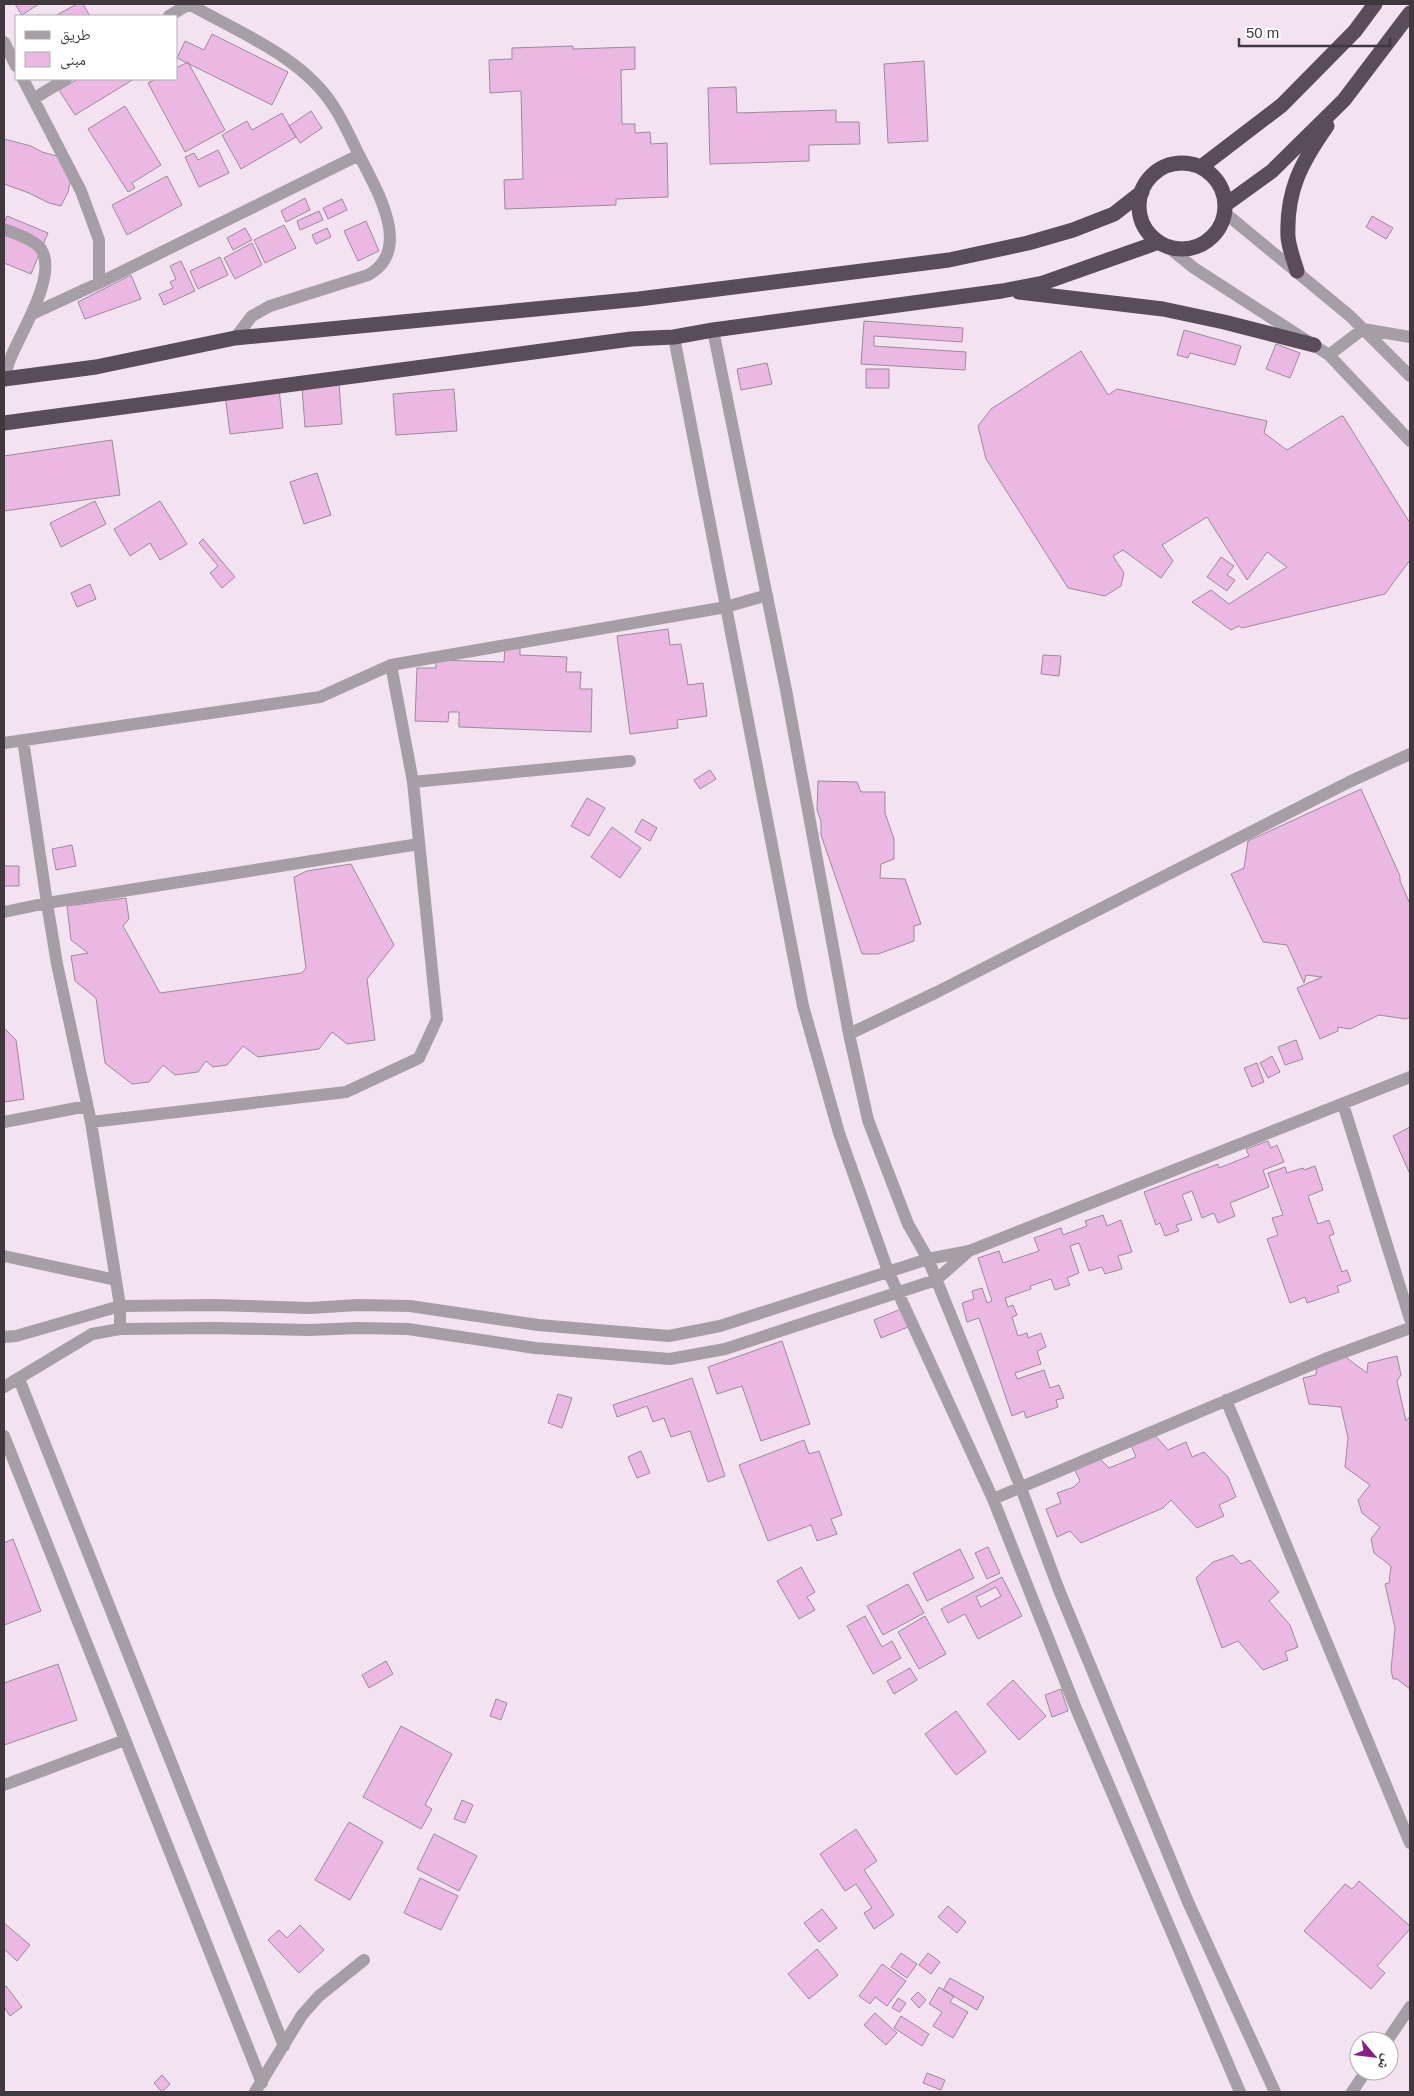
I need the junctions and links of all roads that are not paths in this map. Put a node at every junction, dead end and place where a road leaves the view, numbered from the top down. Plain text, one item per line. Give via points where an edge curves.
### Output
1 (189, 4) edge
2 (1375, 4) edge
3 (1410, 13) edge
4 (171, 15) edge
5 (4, 42) edge
6 (15, 64) edge
7 (24, 80) edge
8 (64, 80) edge
9 (33, 99) junction
10 (1344, 100) junction
11 (359, 154) junction
12 (1201, 167) junction
13 (1142, 192) junction
14 (1225, 209) junction
15 (4, 229) edge
16 (1163, 245) junction
17 (1297, 271) junction
18 (99, 283) junction
19 (1002, 291) junction
20 (32, 314) junction
21 (1363, 329) junction
22 (713, 330) junction
23 (674, 337) junction
24 (1410, 337) edge
25 (235, 338) junction
26 (1314, 345) junction
27 (1328, 355) junction
28 (8, 356) edge
29 (1410, 376) edge
30 (4, 379) edge
31 (4, 423) edge
32 (1410, 441) edge
33 (766, 594) junction
34 (726, 607) junction
35 (391, 665) junction
36 (23, 740) junction
37 (4, 743) edge
38 (1410, 754) edge
39 (630, 761) dead end
40 (413, 782) junction
41 (419, 844) junction
42 (47, 903) junction
43 (4, 912) edge
44 (849, 1034) junction
45 (1410, 1078) edge
46 (1343, 1104) junction
47 (87, 1106) junction
48 (4, 1122) edge
49 (91, 1122) junction
50 (969, 1251) junction
51 (4, 1256) edge
52 (928, 1259) junction
53 (888, 1271) junction
54 (116, 1280) junction
55 (936, 1280) junction
56 (898, 1292) junction
57 (120, 1306) junction
58 (1410, 1319) edge
59 (1410, 1328) edge
60 (120, 1329) junction
61 (4, 1338) edge
62 (19, 1378) junction
63 (4, 1387) edge
64 (1226, 1400) junction
65 (4, 1436) edge
66 (1021, 1488) junction
67 (992, 1499) junction
68 (126, 1740) junction
69 (4, 1785) edge
70 (1410, 1844) edge
71 (364, 1960) dead end
72 (1410, 2007) edge
73 (1394, 2031) edge
74 (284, 2046) junction
75 (1359, 2081) edge
76 (259, 2088) edge
77 (1240, 2092) edge
78 (1275, 2092) edge
79 (1352, 2092) edge

1 - 4 street
1 - 11 street via 284,56 334,106
2 - 12 highway via 1355,31 1282,105
3 - 10 highway
5 - 6 street
7 - 9 street
8 - 9 street
9 - 18 street via 81,191 99,240
10 - 14 highway via 1272,170
10 - 17 highway via 1298,171 1291,191 1288,239
11 - 18 street
11 - 25 street via 382,202 391,237 390,251 380,269 270,306 252,316
12 - 13 highway via 1183,163 1166,166 1151,176
12 - 14 highway via 1221,187
13 - 16 highway via 1141,217 1148,231
13 - 25 highway via 1114,214 1073,230 948,260 639,299
14 - 16 highway via 1218,230 1205,243 1188,249
14 - 17 street via 1274,255
15 - 20 street via 40,247 46,258 45,273
16 - 19 highway via 1043,283
16 - 26 street
17 - 21 street
18 - 20 street
19 - 22 highway
19 - 26 highway via 1162,309
20 - 28 street
21 - 24 street
21 - 27 street
21 - 29 street
22 - 23 highway
22 - 33 street
23 - 31 highway via 631,339
23 - 34 street
25 - 30 highway via 96,367
26 - 27 street
27 - 32 street
28 - 30 street
33 - 34 street
33 - 44 street
34 - 35 street
34 - 53 street via 804,1006 839,1133
35 - 36 street via 320,697
35 - 40 street
36 - 37 street
36 - 42 street
38 - 44 street
39 - 40 street
40 - 41 street
41 - 42 street
41 - 49 street via 437,1019 419,1058 346,1092
42 - 43 street
42 - 47 street
44 - 52 street via 868,1120 908,1224
45 - 46 street
46 - 50 street
46 - 58 street
47 - 48 street
47 - 49 street
49 - 54 street
50 - 52 street
50 - 55 street
51 - 54 street
52 - 53 street
52 - 55 street
53 - 56 street
53 - 57 street via 720,1326 669,1336 538,1325 410,1306
54 - 57 street
55 - 56 street
55 - 66 street
56 - 60 street via 725,1349 670,1359 535,1348 408,1329
56 - 67 street
57 - 60 street
57 - 61 street
59 - 64 street
60 - 62 street via 92,1334
62 - 63 street
62 - 74 street
64 - 66 street
64 - 70 street
65 - 68 street
66 - 67 street
66 - 78 street via 1188,1902
67 - 77 street via 1079,1715
68 - 69 street
68 - 76 street
71 - 74 street via 319,1996 302,2015
72 - 73 street
74 - 76 street
75 - 79 street

